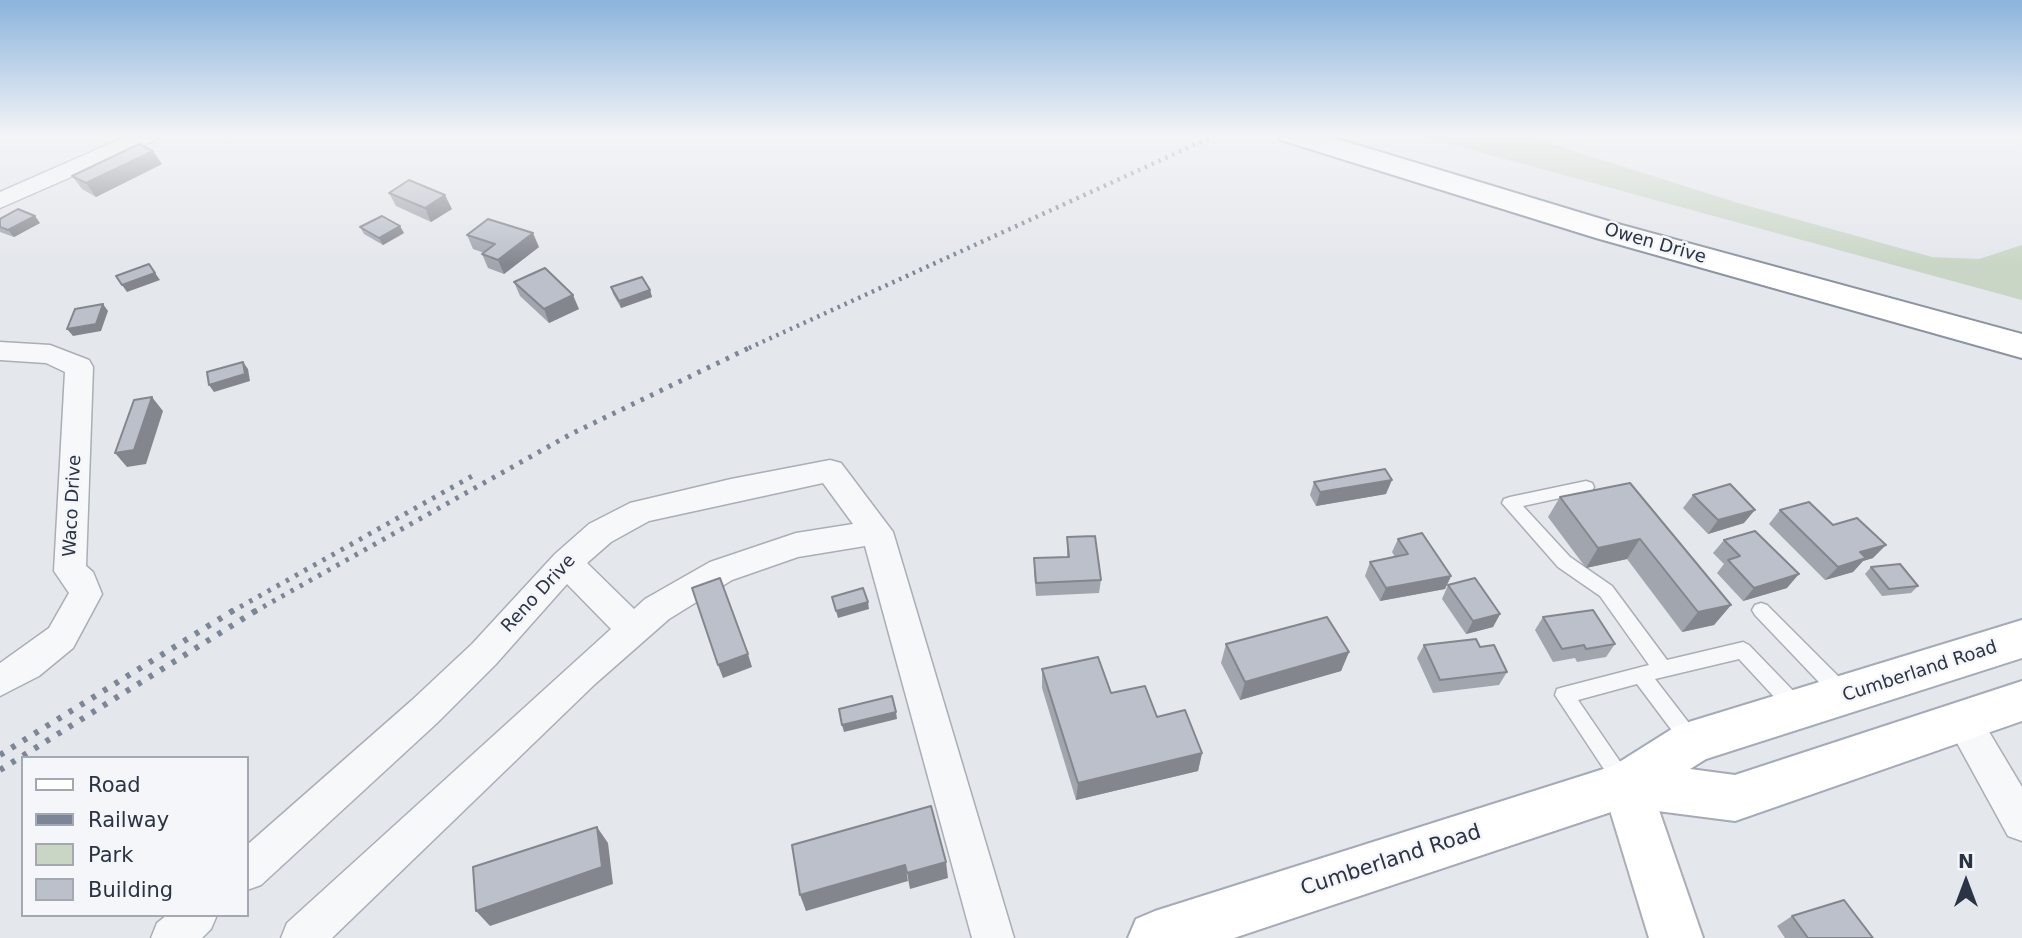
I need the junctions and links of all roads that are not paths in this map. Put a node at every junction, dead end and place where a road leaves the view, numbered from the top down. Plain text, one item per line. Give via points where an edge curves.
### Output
1 (52, 178) edge
2 (1434, 178) edge
3 (1505, 178) edge
4 (0, 201) edge
5 (2022, 323) edge
6 (2022, 346) edge
7 (0, 351) edge
8 (1586, 487) dead end
9 (877, 532) junction
10 (566, 563) junction
11 (1761, 610) dead end
12 (634, 630) junction
13 (2022, 639) edge
14 (1663, 669) junction
15 (1641, 675) junction
16 (0, 681) edge
17 (1844, 695) junction
18 (2022, 701) edge
19 (1799, 710) junction
20 (1963, 721) junction
21 (1692, 742) junction
22 (1626, 784) junction
23 (2022, 823) edge
24 (248, 870) edge
25 (195, 917) edge
26 (172, 938) edge
27 (302, 938) edge
28 (993, 938) edge
29 (1156, 938) edge
30 (1676, 938) edge

1 - 4 street
2 - 6 main road, Owen Drive via 1607,231
3 - 5 main road, Owen Drive
7 - 16 street, Waco Drive via 50,354 79,367 70,570 82,581 86,594 61,638
8 - 14 lane via 1510,503 1564,562 1606,591
9 - 10 street, Reno Drive via 830,471 641,511 600,533
9 - 12 street via 796,545 721,571 657,610
9 - 28 street, Reno Drive
10 - 12 street
10 - 24 street, Reno Drive via 444,693
11 - 17 lane
12 - 27 street
13 - 17 main road, Cumberland Road
14 - 15 lane
14 - 19 lane via 1743,650
15 - 21 lane
15 - 22 lane via 1564,695
17 - 19 main road, Cumberland Road
18 - 20 main road, Cumberland Road
19 - 21 main road, Cumberland Road
20 - 22 main road, Cumberland Road via 1735,799
20 - 23 street
21 - 22 main road, Cumberland Road
22 - 29 main road, Cumberland Road
22 - 30 main road
25 - 26 street

